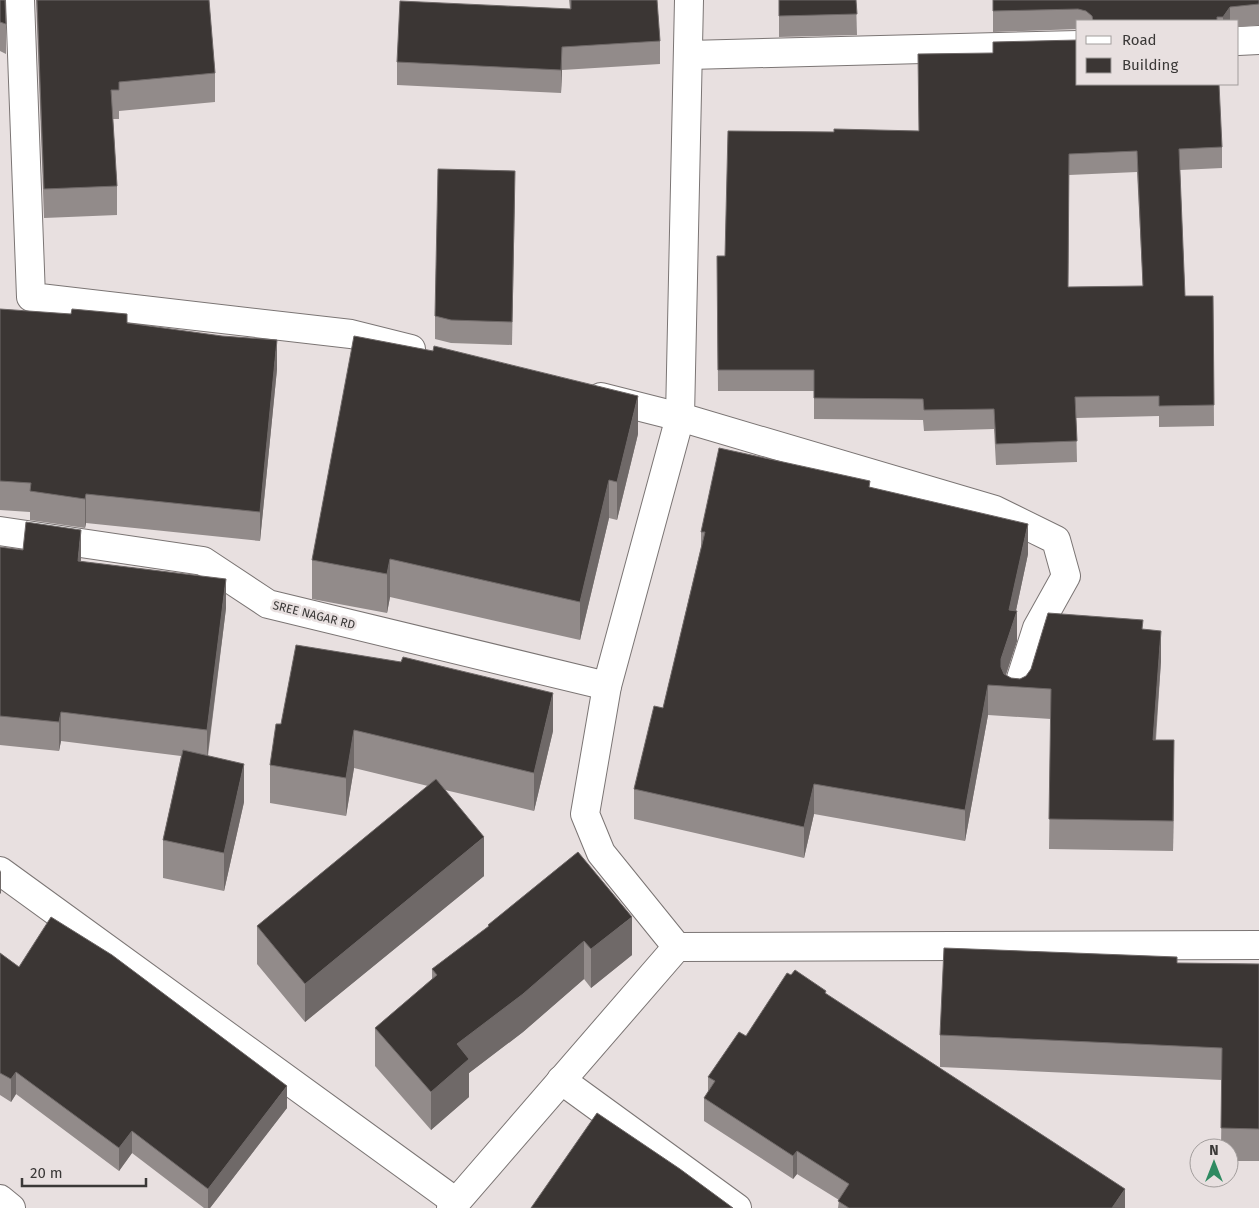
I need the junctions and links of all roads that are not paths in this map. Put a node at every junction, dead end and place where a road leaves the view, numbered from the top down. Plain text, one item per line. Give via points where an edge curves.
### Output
1 (689, 0) edge
2 (20, 1) edge
3 (50, 2) edge
4 (1259, 40) edge
5 (1239, 41) edge
6 (1076, 45) edge
7 (690, 54) junction
8 (436, 355) edge
9 (577, 391) edge
10 (680, 417) junction
11 (0, 532) edge
12 (607, 686) junction
13 (1016, 694) dead end
14 (0, 871) edge
15 (1259, 945) edge
16 (677, 947) junction
17 (561, 1080) junction
18 (0, 1199) edge
19 (453, 1205) edge
20 (11, 1208) edge
21 (737, 1208) edge

1 - 7 street
2 - 3 street
2 - 8 street via 31,297 351,334
4 - 5 street
6 - 7 street
7 - 10 street
9 - 10 street
10 - 12 street
10 - 13 street via 995,510 1056,540 1066,576 1037,628
11 - 12 street, SREE NAGAR RD via 203,561 268,604
12 - 16 street via 585,814 600,853
14 - 19 street
15 - 16 street
16 - 17 street
17 - 19 street
17 - 21 street
18 - 20 street

